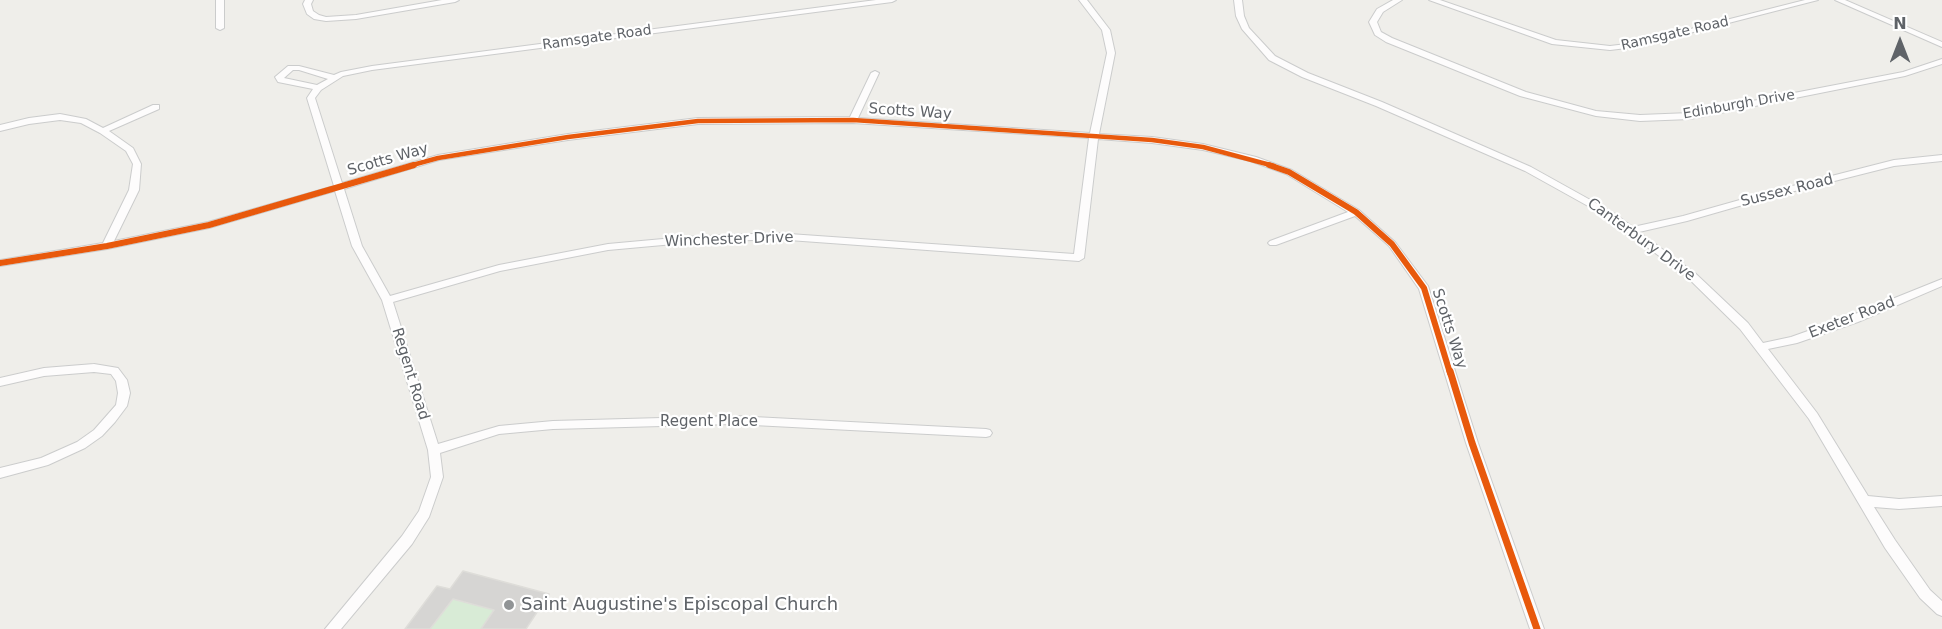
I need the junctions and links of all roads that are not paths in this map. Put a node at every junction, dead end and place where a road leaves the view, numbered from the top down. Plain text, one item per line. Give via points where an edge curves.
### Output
1 (220, 0) edge
2 (309, 0) edge
3 (455, 0) edge
4 (892, 0) edge
5 (1083, 0) edge
6 (1238, 0) edge
7 (1398, 0) edge
8 (1433, 0) edge
9 (1814, 0) edge
10 (1839, 0) edge
11 (220, 28) dead end
12 (1942, 45) edge
13 (1942, 61) edge
14 (875, 73) dead end
15 (335, 78) junction
16 (314, 93) junction
17 (156, 107) dead end
18 (852, 120) junction
19 (0, 128) edge
20 (103, 131) junction
21 (1094, 136) junction
22 (1942, 158) edge
23 (339, 187) junction
24 (1356, 212) junction
25 (1632, 230) junction
26 (1273, 243) dead end
27 (107, 246) junction
28 (0, 263) edge
29 (1942, 282) edge
30 (387, 300) junction
31 (1760, 347) junction
32 (0, 382) edge
33 (986, 433) dead end
34 (434, 450) junction
35 (0, 473) edge
36 (1866, 501) junction
37 (1942, 501) edge
38 (1942, 610) edge
39 (332, 629) edge
40 (1537, 629) edge

1 - 11 street
2 - 3 street via 310,12 326,19
4 - 15 street, Ramsgate Road via 383,66
5 - 21 street via 1107,30 1111,53
6 - 25 street, Canterbury Drive via 1246,29 1272,58 1528,169 1580,196
7 - 13 street, Edinburgh Drive via 1380,11 1372,22 1378,33 1389,40 1523,94 1596,113 1690,116 1905,74
8 - 9 street, Ramsgate Road via 1555,42 1610,48
10 - 12 street
14 - 18 street
15 - 16 street, Ramsgate Road
15 - 16 street via 299,68 279,76
16 - 23 street, Regent Road
17 - 20 street
18 - 21 street, Scotts Way
18 - 23 street, Scotts Way via 698,121 568,137 438,158
19 - 20 street via 60,117 83,121
20 - 27 street via 130,150 137,164 134,190
21 - 24 street, Scotts Way via 1203,147 1253,159 1289,172
21 - 30 street, Winchester Drive via 1078,258 775,236 686,240 608,247 499,268
22 - 25 street, Sussex Road via 1894,163
23 - 27 street, Scotts Way via 209,225
23 - 30 street, Regent Road via 357,246
24 - 26 street
24 - 40 street, Scotts Way via 1392,244 1424,288 1472,443
25 - 31 street, Canterbury Drive via 1712,293
27 - 28 street, Scotts Way
29 - 31 street, Exeter Road via 1854,319
30 - 34 street, Regent Road
31 - 36 street, Canterbury Drive via 1814,416
32 - 35 street via 44,372 94,368 114,371 124,393 121,406 111,419 81,445 44,462
33 - 34 street, Regent Place via 734,420 553,425 499,430
34 - 39 street, Regent Road via 437,477 425,513
36 - 37 street
36 - 38 street, Canterbury Drive via 1896,553 1925,594

